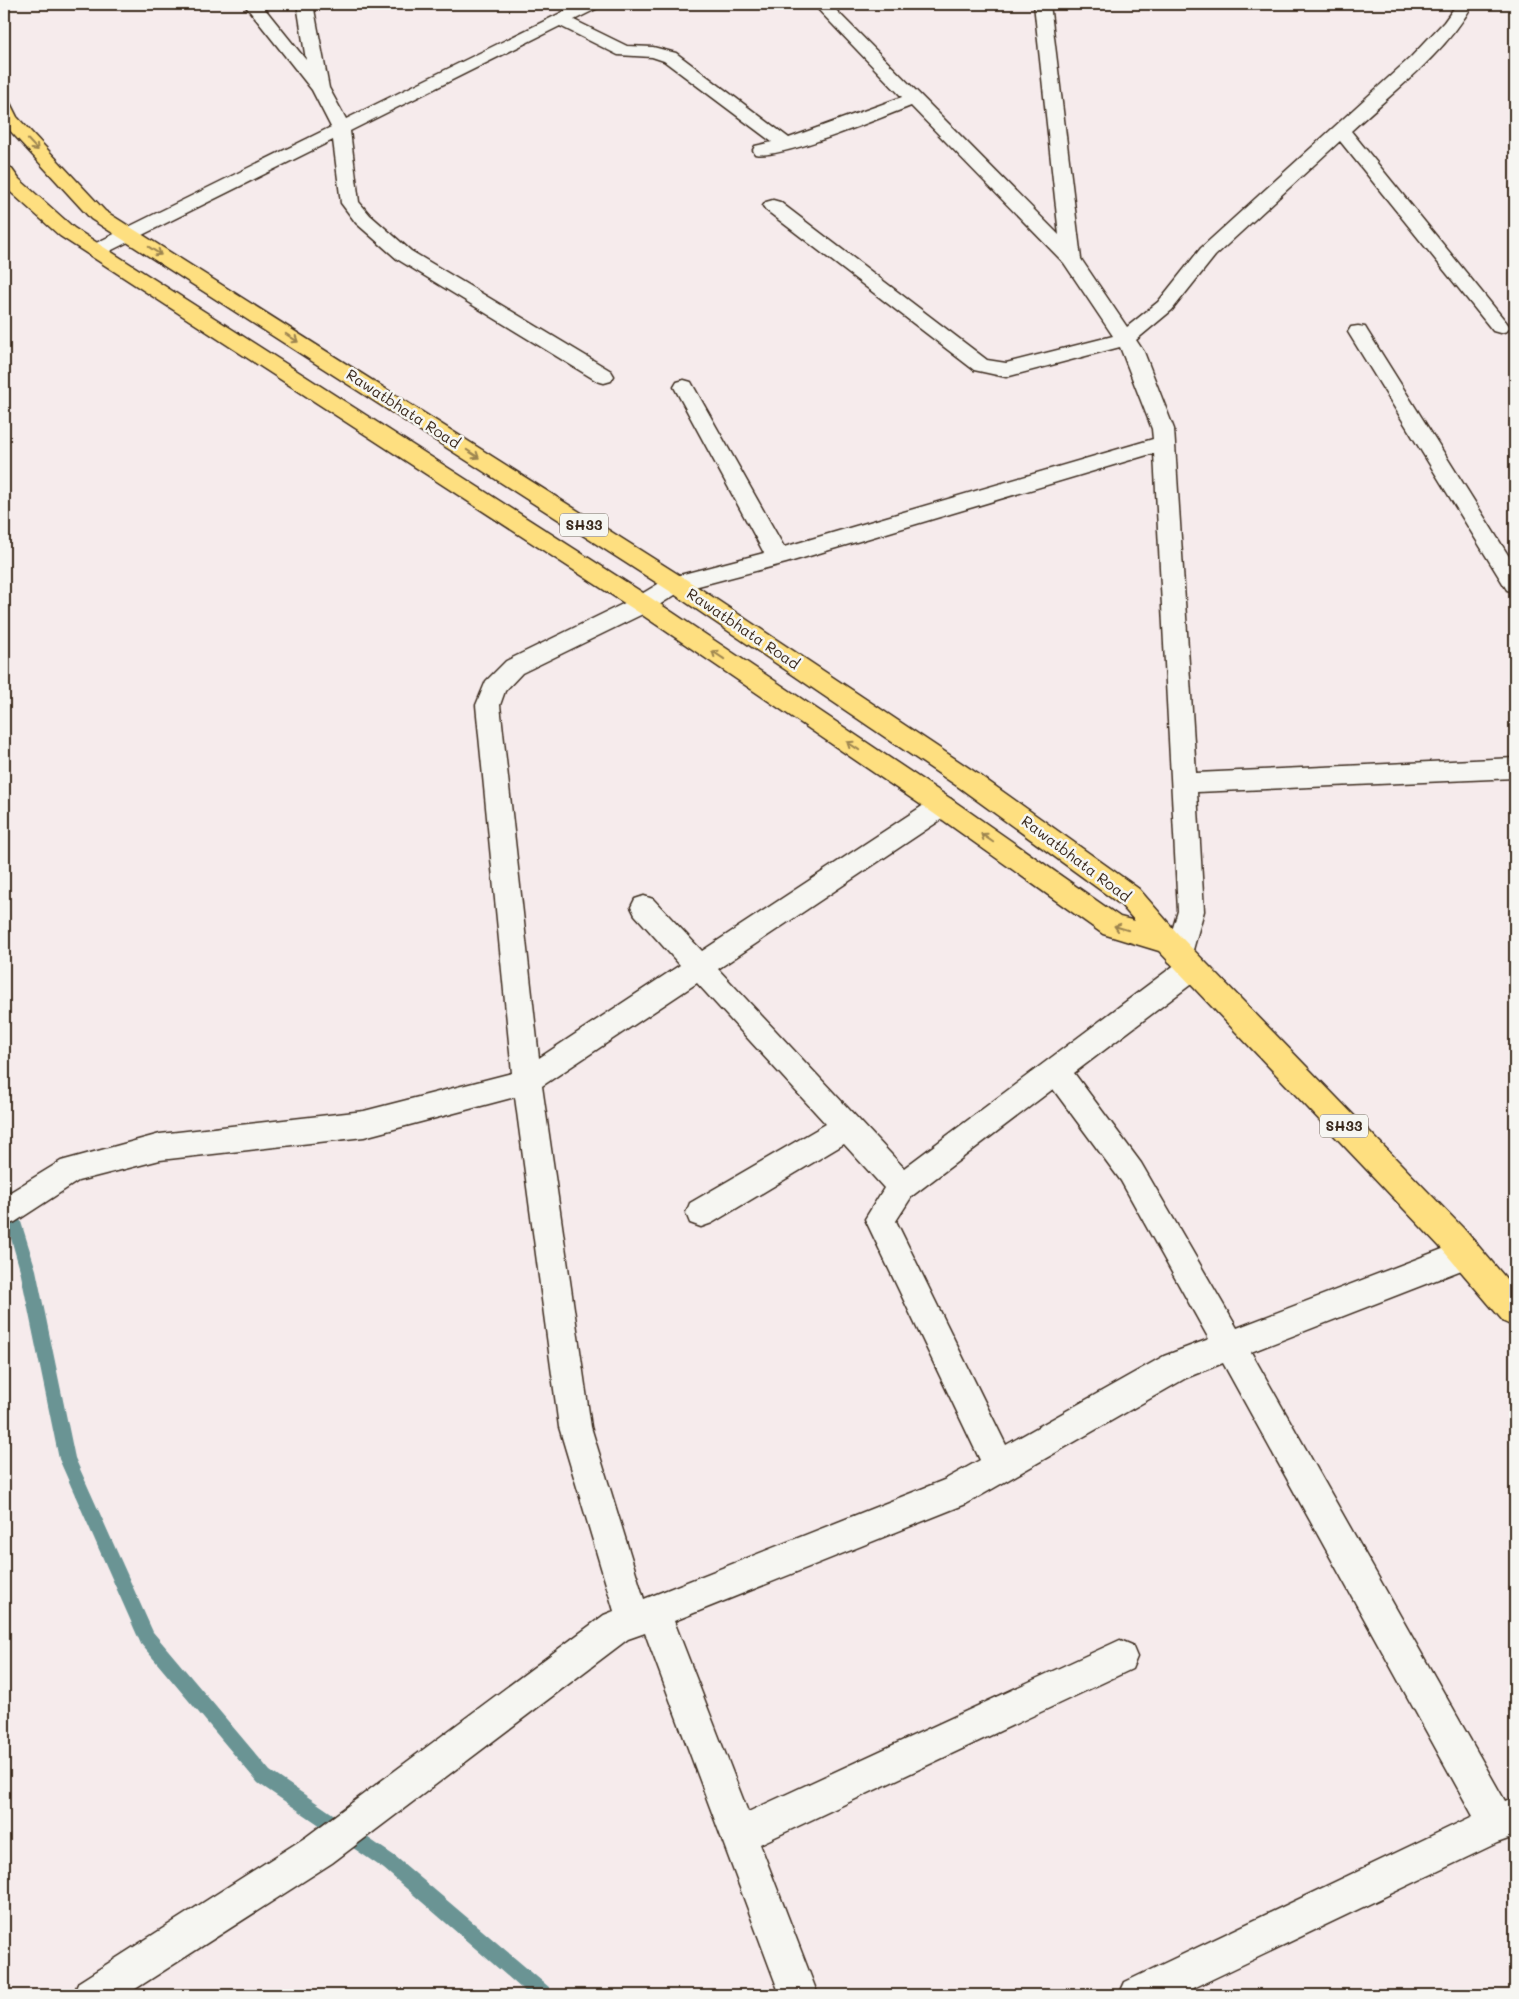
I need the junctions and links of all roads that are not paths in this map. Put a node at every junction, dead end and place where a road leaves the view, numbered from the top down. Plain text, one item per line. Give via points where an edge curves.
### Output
1 (252, 4) edge
2 (305, 4) edge
3 (592, 4) edge
4 (821, 4) edge
5 (1042, 4) edge
6 (1466, 4) edge
7 (561, 20) junction
8 (320, 88) junction
9 (914, 99) junction
10 (4, 107) edge
11 (341, 128) junction
12 (1341, 130) junction
13 (787, 144) junction
14 (762, 150) dead end
15 (4, 172) edge
16 (773, 206) dead end
17 (128, 234) junction
18 (97, 250) junction
19 (1071, 259) junction
20 (1500, 327) dead end
21 (1358, 332) dead end
22 (1125, 339) junction
23 (604, 376) dead end
24 (684, 387) dead end
25 (1164, 443) junction
26 (778, 557) junction
27 (1512, 572) edge
28 (676, 584) junction
29 (643, 604) junction
30 (1515, 768) edge
31 (1184, 783) junction
32 (942, 806) junction
33 (644, 907) dead end
34 (1180, 955) junction
35 (699, 966) junction
36 (1056, 1071) junction
37 (527, 1081) junction
38 (847, 1127) junction
39 (902, 1187) junction
40 (4, 1212) edge
41 (701, 1213) dead end
42 (1466, 1254) junction
43 (1515, 1312) edge
44 (1230, 1345) junction
45 (1000, 1467) junction
46 (644, 1616) junction
47 (1120, 1656) dead end
48 (1507, 1820) edge
49 (738, 1836) junction
50 (92, 1995) edge
51 (799, 1995) edge
52 (1138, 1995) edge

1 - 8 street
2 - 8 street
3 - 7 street
4 - 9 street
5 - 19 street
6 - 12 street via 1416,62
7 - 11 street
7 - 13 street via 624,51 653,52 670,57
8 - 11 street
9 - 13 street
9 - 19 street
10 -> 17 main road, Rawatbhata Road / SH33 via 9,119 98,215
11 - 17 street
11 - 23 street via 350,202 363,219 404,255
12 - 20 street
12 - 22 street via 1208,252 1165,306
13 - 14 street
15 - 18 main road, Rawatbhata Road / SH33 via 67,232
16 - 22 street via 980,365 1006,370
17 - 18 street
17 -> 28 main road, Rawatbhata Road / SH33
18 - 29 main road, Rawatbhata Road / SH33
19 - 22 street
21 - 27 street
22 - 25 street via 1134,352 1163,429
24 - 26 street
25 - 26 street
25 - 31 street
26 - 28 street
28 - 29 street
28 - 34 main road, Rawatbhata Road / SH33 via 969,781 1130,897
32 -> 29 main road, Rawatbhata Road / SH33
29 - 37 street via 514,667 495,687 488,705
30 - 31 street
31 - 34 street via 1191,911
34 -> 32 main road, Rawatbhata Road / SH33 via 1112,926
32 - 35 street
33 - 35 street
34 - 36 street
34 - 42 main road, SH33
35 - 37 street
35 - 38 street
36 - 39 street
36 - 44 street via 1131,1172
37 - 40 street via 364,1124 160,1147 71,1170
37 - 46 street via 575,1427
38 - 39 street
38 - 41 street
39 - 45 street via 880,1219
42 - 43 main road, SH33
42 - 44 street
44 - 45 street via 1175,1367
44 - 48 street
45 - 46 street via 954,1492
46 - 49 street
46 - 50 street via 616,1628 319,1850
47 - 49 street
48 - 52 street
49 - 51 street

